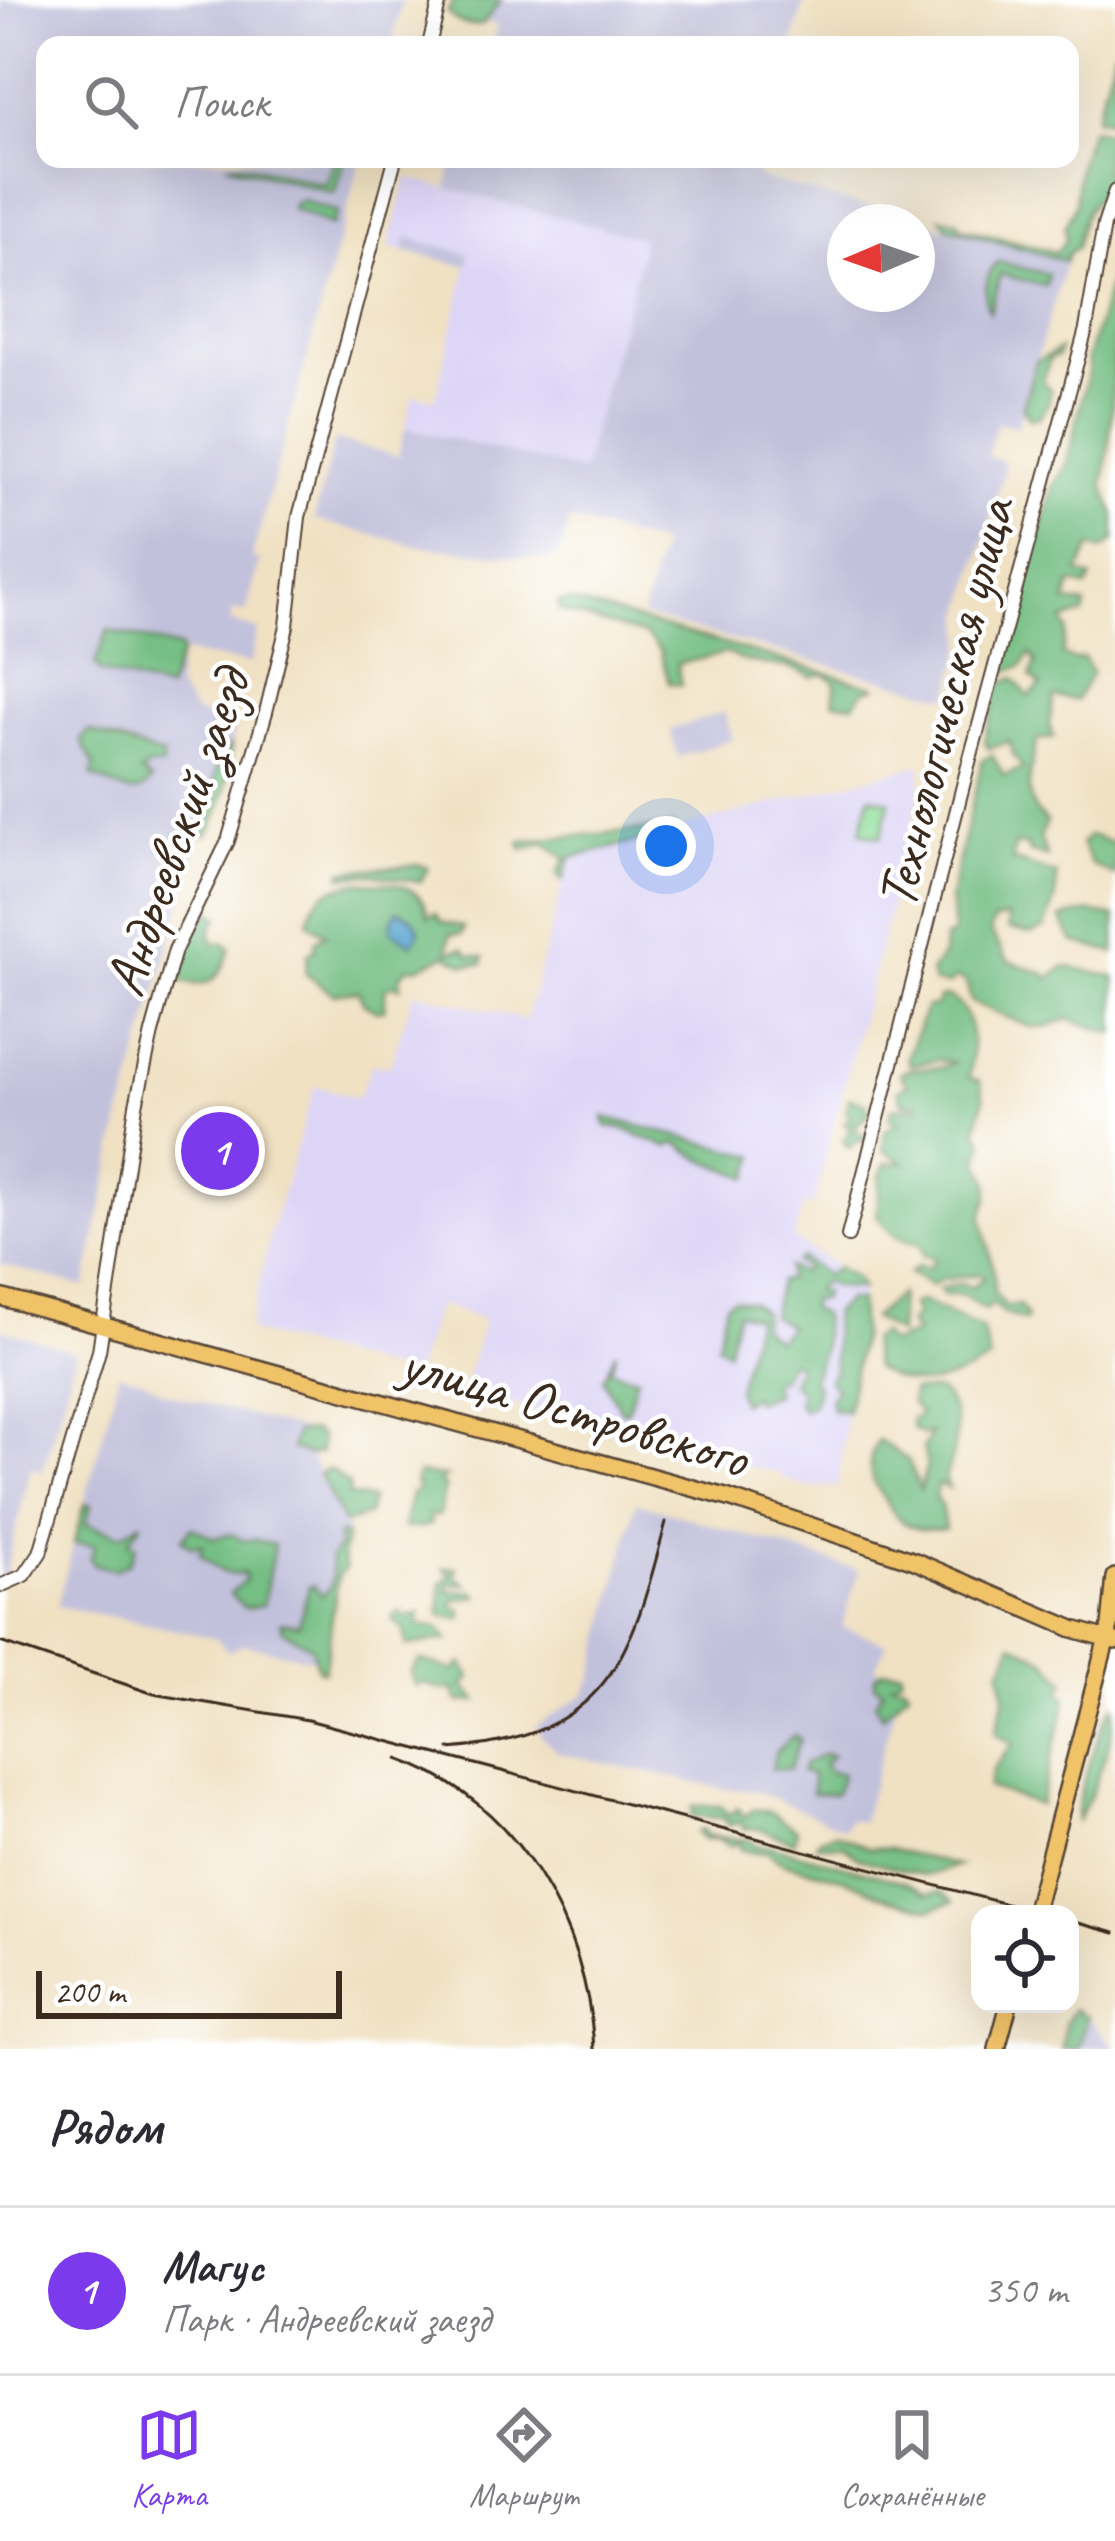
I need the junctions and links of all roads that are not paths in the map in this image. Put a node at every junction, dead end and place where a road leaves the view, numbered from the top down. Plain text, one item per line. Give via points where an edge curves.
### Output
1 (440, 0) edge
2 (431, 36) edge
3 (392, 168) edge
4 (1115, 191) edge
5 (848, 1236) dead end
6 (0, 1297) edge
7 (103, 1325) junction
8 (1115, 1577) edge
9 (0, 1586) edge
10 (1112, 1631) edge
11 (1036, 1905) edge
12 (1007, 2013) edge
13 (997, 2049) edge

1 - 2 street
3 - 7 street, Андреевский заезд via 299,517 287,626 255,751 152,1033
4 - 5 street, Технологическая улица via 1086,329
6 - 7 main road, улица Островского
7 - 9 street, Андреевский заезд via 40,1553 25,1575
7 - 10 main road, улица Островского via 729,1498 915,1561 1073,1629
8 - 10 main road
10 - 11 main road
12 - 13 main road

